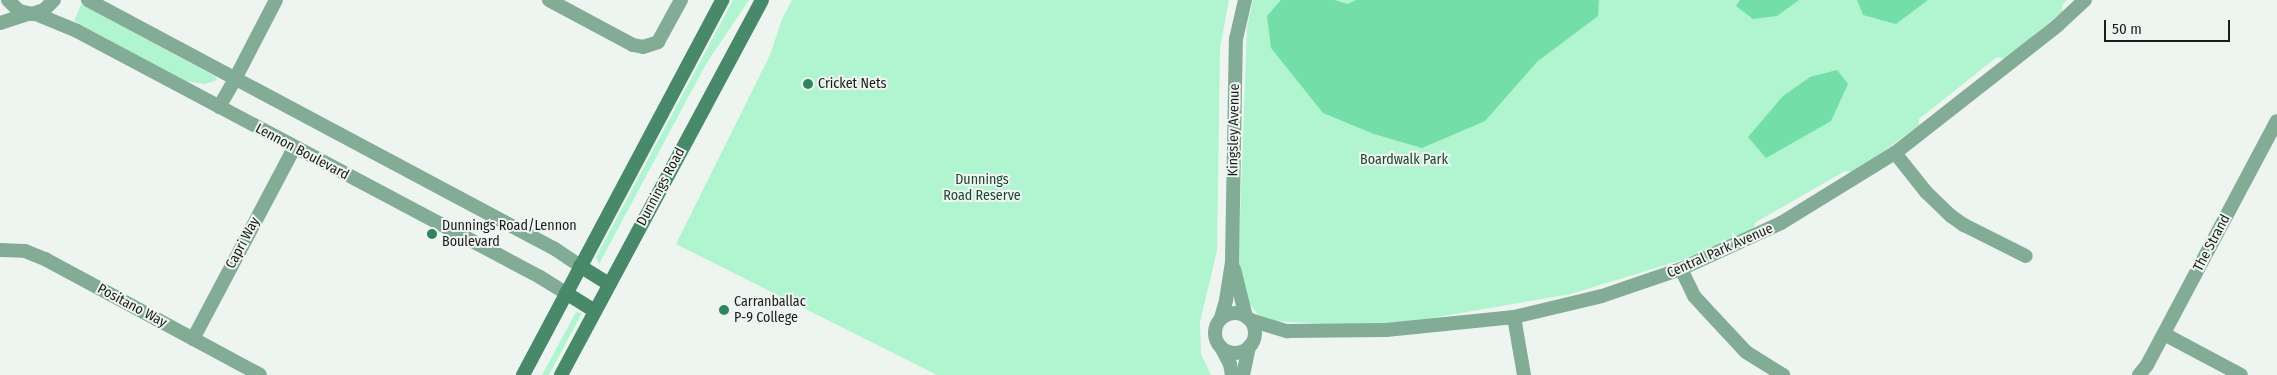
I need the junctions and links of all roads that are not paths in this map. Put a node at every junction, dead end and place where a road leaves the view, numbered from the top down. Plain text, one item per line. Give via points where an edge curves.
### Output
1 (8, 0) edge
2 (54, 0) edge
3 (88, 0) edge
4 (276, 0) edge
5 (548, 0) edge
6 (681, 0) edge
7 (722, 0) edge
8 (762, 0) edge
9 (1245, 0) edge
10 (2085, 0) edge
11 (32, 14) junction
12 (0, 23) edge
13 (234, 78) junction
14 (219, 107) junction
15 (2277, 121) edge
16 (2271, 146) edge
17 (294, 148) junction
18 (1894, 153) junction
19 (0, 250) edge
20 (2026, 256) dead end
21 (1232, 261) junction
22 (580, 266) junction
23 (1681, 269) junction
24 (609, 284) junction
25 (566, 293) junction
26 (595, 311) junction
27 (1514, 317) junction
28 (1221, 318) junction
29 (1248, 318) junction
30 (1287, 331) junction
31 (2164, 334) junction
32 (193, 339) junction
33 (1251, 345) junction
34 (1222, 349) junction
35 (2143, 372) edge
36 (260, 375) edge
37 (523, 375) edge
38 (560, 375) edge
39 (1232, 375) edge
40 (1243, 375) edge
41 (1524, 375) edge
42 (1783, 375) edge
43 (2241, 375) edge

1 - 11 street, Lennon Boulevard via 16,9
2 - 11 street via 48,8
3 - 13 street
4 - 13 street
5 - 6 street via 633,45 647,47 660,39
7 - 22 main road
8 - 24 main road, Dunnings Road
9 - 21 street, Kingsley Avenue via 1236,39
10 - 18 street, Central Park Avenue via 2058,25
11 - 12 street
11 - 14 street, Lennon Boulevard via 68,26
13 - 14 street
13 - 22 street via 555,249
14 - 17 street, Lennon Boulevard
15 - 16 street, The Strand
16 - 31 street, The Strand
17 - 25 street, Lennon Boulevard
17 - 32 street, Capri Way
18 - 20 street via 1951,216
18 - 23 street, Central Park Avenue via 1781,223
19 - 32 street, Positano Way via 25,251 45,259
21 - 28 street, Kingsley Avenue
21 - 29 street, Kingsley Avenue
22 - 24 main road
22 - 25 main road
23 - 27 street, Central Park Avenue via 1602,296
23 - 42 street via 1694,296 1746,352
24 - 26 main road, Dunnings Road
25 - 26 main road
25 - 37 main road
26 - 38 main road, Dunnings Road
27 - 30 street, Central Park Avenue via 1411,329
27 - 41 street
28 - 29 street via 1230,313
28 - 34 street via 1214,333
29 - 30 street, Central Park Avenue
29 - 33 street via 1254,331
30 - 33 street, Central Park Avenue
31 - 35 street, The Strand
31 - 43 street
32 - 36 street, Positano Way
33 - 34 street via 1233,353
33 - 40 street
34 - 39 street

